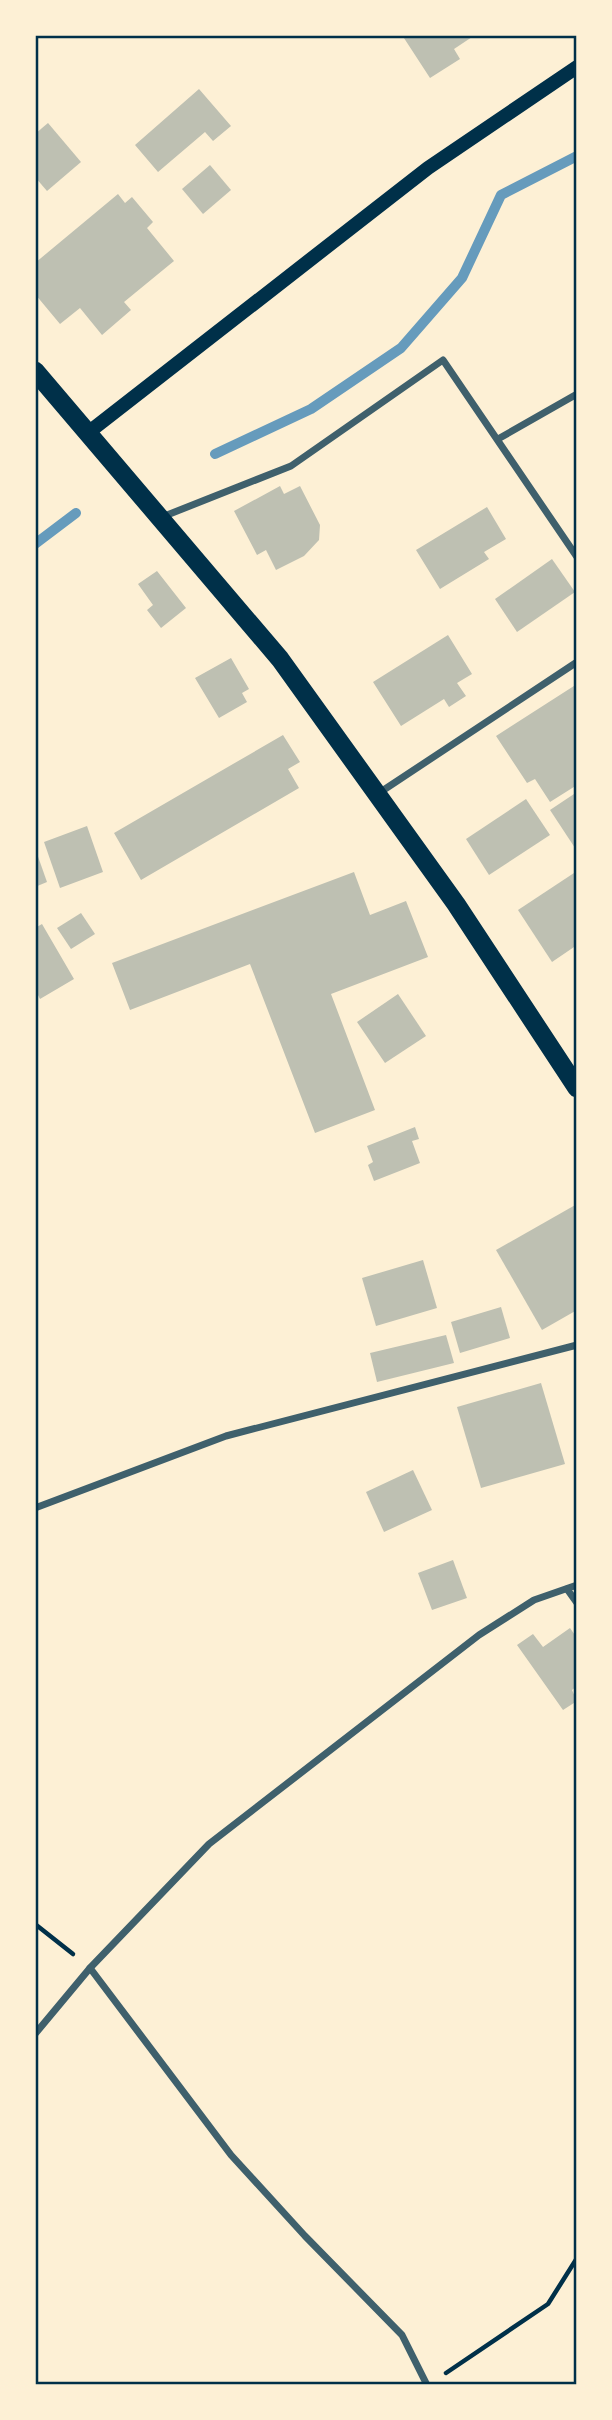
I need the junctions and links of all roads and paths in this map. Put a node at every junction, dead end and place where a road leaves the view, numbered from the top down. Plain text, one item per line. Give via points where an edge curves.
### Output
1 (577, 67) edge
2 (35, 371) edge
3 (577, 394) edge
4 (89, 432) junction
5 (498, 439) junction
6 (161, 517) junction
7 (577, 557) edge
8 (577, 662) edge
9 (378, 793) junction
10 (577, 1088) edge
11 (577, 1345) edge
12 (35, 1508) edge
13 (577, 1585) edge
14 (567, 1589) junction
15 (577, 1603) edge
16 (35, 1924) edge
17 (90, 1968) junction
18 (35, 2034) edge
19 (577, 2258) edge
20 (439, 2378) dead end
21 (427, 2385) edge

1 - 4 main road via 428,168
2 - 4 highway
3 - 5 street
4 - 6 highway
5 - 6 street via 443,360 291,466
5 - 7 street
6 - 9 highway via 280,659
8 - 9 street
9 - 10 highway
11 - 12 street via 226,1436
13 - 14 street
14 - 15 street
14 - 17 street via 534,1600 479,1635 220,1836
16 - 17 path
17 - 18 street
17 - 21 street via 231,2155 402,2335
19 - 20 path via 548,2304

